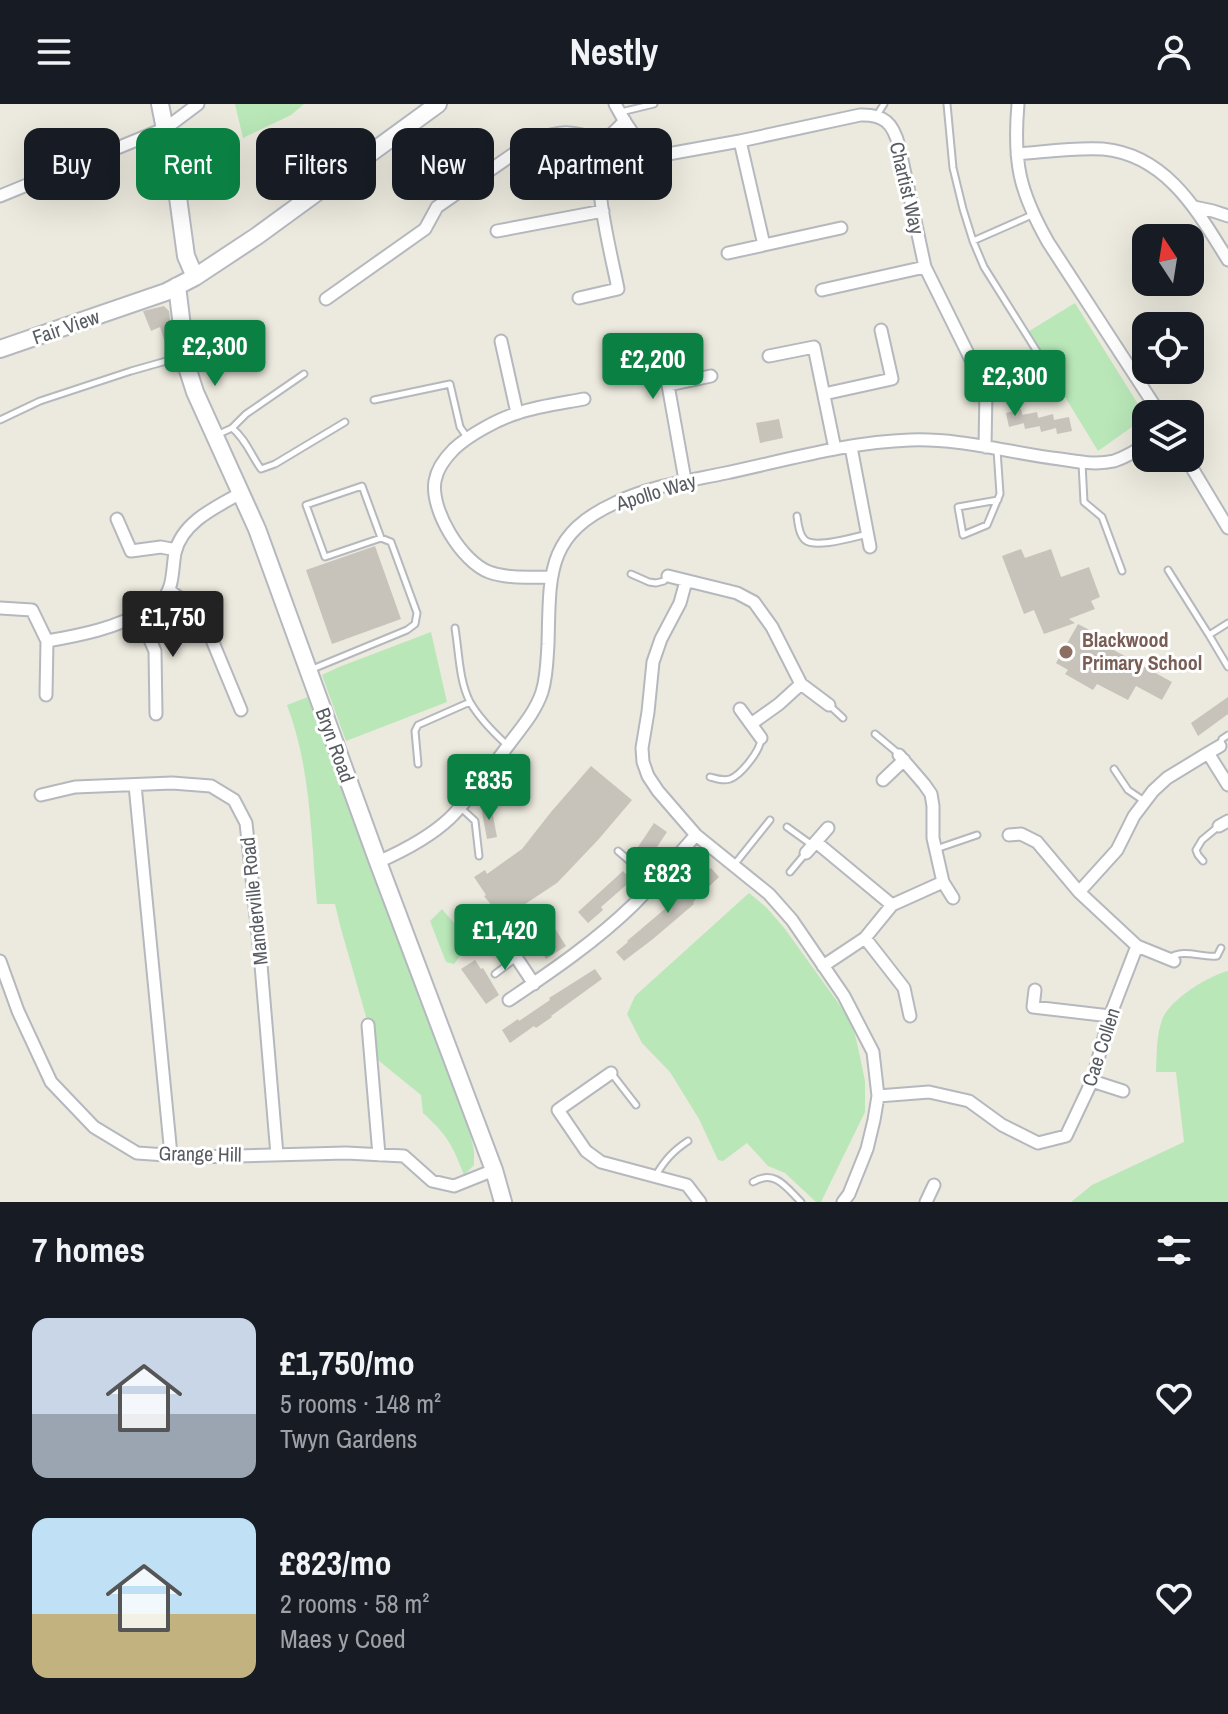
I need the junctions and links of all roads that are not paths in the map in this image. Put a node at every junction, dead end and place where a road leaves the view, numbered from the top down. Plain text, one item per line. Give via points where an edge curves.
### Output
1 (160, 104) edge
2 (198, 104) edge
3 (438, 104) edge
4 (654, 104) edge
5 (884, 104) edge
6 (947, 104) edge
7 (1018, 104) edge
8 (620, 112) edge
9 (877, 116) junction
10 (166, 128) joint
11 (136, 140) edge
12 (740, 141) junction
13 (1017, 154) junction
14 (510, 156) edge
15 (0, 196) edge
16 (178, 200) edge
17 (601, 200) edge
18 (1194, 207) junction
19 (603, 211) junction
20 (1033, 215) junction
21 (1228, 216) edge
22 (841, 228) dead end
23 (497, 231) dead end
24 (973, 241) junction
25 (764, 245) junction
26 (728, 253) dead end
27 (1228, 260) edge
28 (925, 267) junction
29 (195, 277) junction
30 (177, 286) junction
31 (822, 290) dead end
32 (579, 298) dead end
33 (326, 299) dead end
34 (881, 330) dead end
35 (501, 341) dead end
36 (0, 349) edge
37 (186, 355) junction
38 (769, 356) dead end
39 (304, 374) dead end
40 (711, 376) dead end
41 (1053, 377) dead end
42 (1045, 381) dead end
43 (986, 392) junction
44 (824, 394) junction
45 (584, 399) dead end
46 (374, 400) dead end
47 (1151, 400) edge
48 (517, 413) junction
49 (0, 420) edge
50 (345, 422) dead end
51 (232, 428) junction
52 (215, 437) junction
53 (468, 438) junction
54 (851, 447) junction
55 (991, 448) junction
56 (835, 449) junction
57 (1132, 453) edge
58 (1082, 462) junction
59 (1194, 472) edge
60 (685, 480) junction
61 (241, 493) junction
62 (998, 500) junction
63 (797, 516) dead end
64 (117, 519) dead end
65 (1228, 528) edge
66 (868, 534) junction
67 (381, 538) junction
68 (870, 547) dead end
69 (176, 550) junction
70 (1168, 570) dead end
71 (1122, 571) dead end
72 (631, 574) dead end
73 (668, 576) joint
74 (551, 577) junction
75 (686, 581) junction
76 (169, 590) junction
77 (0, 608) edge
78 (139, 615) junction
79 (1228, 623) edge
80 (455, 628) dead end
81 (1209, 635) junction
82 (47, 641) junction
83 (1228, 667) edge
84 (309, 671) junction
85 (801, 684) junction
86 (46, 695) dead end
87 (470, 702) junction
88 (829, 705) joint
89 (740, 709) dead end
90 (241, 710) dead end
91 (156, 714) dead end
92 (843, 718) dead end
93 (751, 724) junction
94 (875, 734) dead end
95 (1228, 735) edge
96 (761, 738) joint
97 (508, 746) junction
98 (1220, 746) joint
99 (1208, 753) junction
100 (901, 757) junction
101 (418, 764) dead end
102 (1114, 769) dead end
103 (710, 777) dead end
104 (883, 780) dead end
105 (135, 785) junction
106 (1228, 785) edge
107 (41, 795) dead end
108 (1144, 801) junction
109 (460, 807) junction
110 (770, 820) dead end
111 (1223, 824) edge
112 (787, 827) dead end
113 (828, 828) dead end
114 (696, 835) junction
115 (977, 835) dead end
116 (1009, 835) dead end
117 (812, 847) junction
118 (935, 850) junction
119 (618, 851) dead end
120 (479, 856) dead end
121 (1203, 861) dead end
122 (378, 862) junction
123 (733, 866) junction
124 (641, 870) joint
125 (790, 872) dead end
126 (655, 881) junction
127 (943, 882) junction
128 (1079, 892) junction
129 (953, 898) dead end
130 (892, 905) junction
131 (497, 937) dead end
132 (865, 938) junction
133 (1137, 946) junction
134 (1221, 948) dead end
135 (517, 958) junction
136 (1172, 960) joint
137 (0, 961) edge
138 (823, 966) junction
139 (495, 974) dead end
140 (534, 984) junction
141 (1035, 990) dead end
142 (509, 1000) dead end
143 (910, 1016) dead end
144 (1110, 1016) junction
145 (368, 1025) dead end
146 (611, 1073) joint
147 (1092, 1081) junction
148 (1123, 1091) dead end
149 (878, 1096) junction
150 (636, 1105) dead end
151 (688, 1141) dead end
152 (171, 1155) junction
153 (277, 1155) junction
154 (379, 1155) junction
155 (494, 1170) junction
156 (655, 1176) junction
157 (753, 1182) dead end
158 (934, 1185) dead end
159 (503, 1202) edge
160 (700, 1202) edge
161 (801, 1202) edge
162 (843, 1202) edge
163 (926, 1202) edge

1 - 10 street
2 - 10 street
3 - 29 street, Fair View
4 - 8 lane
5 - 9 lane
6 - 24 lane via 953,168
7 - 13 street
8 - 12 street via 639,141 658,153
9 - 12 street via 860,115
9 - 28 street, Chartist Way via 895,134
11 - 15 street
12 - 25 street
13 - 18 street via 1103,149 1127,154 1169,178
13 - 20 street via 1020,183
14 - 33 street via 437,207 425,229
16 - 29 street via 186,256
17 - 19 street
18 - 21 street
18 - 27 street
19 - 23 street
19 - 32 street via 618,289
20 - 24 lane
20 - 47 street
22 - 25 street
24 - 41 lane
25 - 26 street
28 - 31 street
28 - 43 street, Chartist Way
29 - 30 street, Fair View
30 - 36 street, Fair View
30 - 37 street, Bryn Road
34 - 44 street via 892,379
35 - 48 street
37 - 49 lane via 40,401
37 - 52 street, Bryn Road
38 - 44 street via 814,347
39 - 51 lane
40 - 60 street via 668,385
42 - 43 lane
43 - 55 street, Chartist Way
44 - 56 street
45 - 48 street
46 - 53 lane via 450,384 460,427
48 - 53 street
50 - 51 lane via 261,469
51 - 52 lane
52 - 61 street, Bryn Road
53 - 74 street via 440,466 434,483 436,502 454,539 488,572
54 - 55 street, Apollo Way via 915,440
54 - 56 street, Apollo Way
54 - 66 street
55 - 58 street, Apollo Way
55 - 62 lane
56 - 60 street, Apollo Way
57 - 58 street, Apollo Way via 1114,461
58 - 71 lane via 1084,502 1102,517
59 - 65 street
60 - 74 street, Apollo Way via 636,494 591,516 562,546
61 - 69 street via 200,518
61 - 84 street, Bryn Road
62 - 62 lane via 987,525 963,535 958,507
63 - 66 lane via 801,535 812,543
64 - 69 street via 131,551
66 - 68 street
67 - 67 lane via 362,486 306,505 325,557
67 - 84 lane via 391,542 416,611 415,624
69 - 76 street
70 - 81 lane
72 - 73 lane via 656,583
73 - 75 street
74 - 97 street, Apollo Way via 543,689
75 - 85 street via 754,602
75 - 114 street via 653,662 642,748 648,776
76 - 78 street via 161,602
76 - 90 street via 205,623
77 - 82 street via 32,610
78 - 82 street via 102,631
78 - 91 street via 155,651
79 - 81 lane
80 - 87 lane
81 - 83 lane
82 - 86 street
84 - 122 street, Bryn Road
85 - 88 street
85 - 93 street
87 - 97 lane
87 - 101 lane via 418,725
88 - 92 lane
89 - 93 street
93 - 96 street
94 - 100 lane
95 - 98 lane
96 - 103 lane via 759,750 739,773 728,779
97 - 109 street, Apollo Way
98 - 99 street
99 - 106 street
99 - 108 street via 1167,778
100 - 104 street
100 - 118 street via 931,794
102 - 108 lane via 1128,790
105 - 107 street, Manderville Road via 75,787
105 - 152 street
105 - 153 street, Manderville Road via 211,786 234,800 246,823
108 - 128 street via 1117,850
109 - 120 lane via 475,821
109 - 122 street, Apollo Way via 404,850
110 - 123 lane
111 - 121 lane via 1196,850
112 - 117 lane
113 - 117 street
114 - 123 street
114 - 126 street
115 - 118 lane
116 - 128 street via 1037,842
117 - 125 lane
117 - 130 street
118 - 127 street
119 - 124 lane
122 - 155 street, Bryn Road
123 - 138 street via 769,894
124 - 126 street
126 - 140 street via 606,929
127 - 129 street
127 - 130 street
128 - 133 street
130 - 132 street
131 - 135 street
132 - 138 street
132 - 143 street via 904,988
133 - 136 street
133 - 144 street, Cae Collen
134 - 136 lane via 1213,957 1183,952
135 - 139 lane
135 - 140 street
137 - 152 street, Grange Hill via 51,1082 94,1127 137,1153
138 - 149 street via 873,1052
140 - 142 street
141 - 144 street via 1033,1007
144 - 147 street, Cae Collen
145 - 154 street
146 - 150 lane
146 - 156 street via 558,1110 586,1151 601,1162
147 - 148 street
147 - 149 street, Cae Collen via 1066,1136 1038,1143 969,1101 929,1092
149 - 162 street via 867,1149
151 - 156 lane via 674,1150
152 - 153 street, Grange Hill
153 - 154 street, Grange Hill
154 - 155 street, Grange Hill via 404,1156 432,1181 454,1186
155 - 159 street, Bryn Road
156 - 160 street via 687,1185
157 - 161 lane via 778,1179
158 - 163 street

